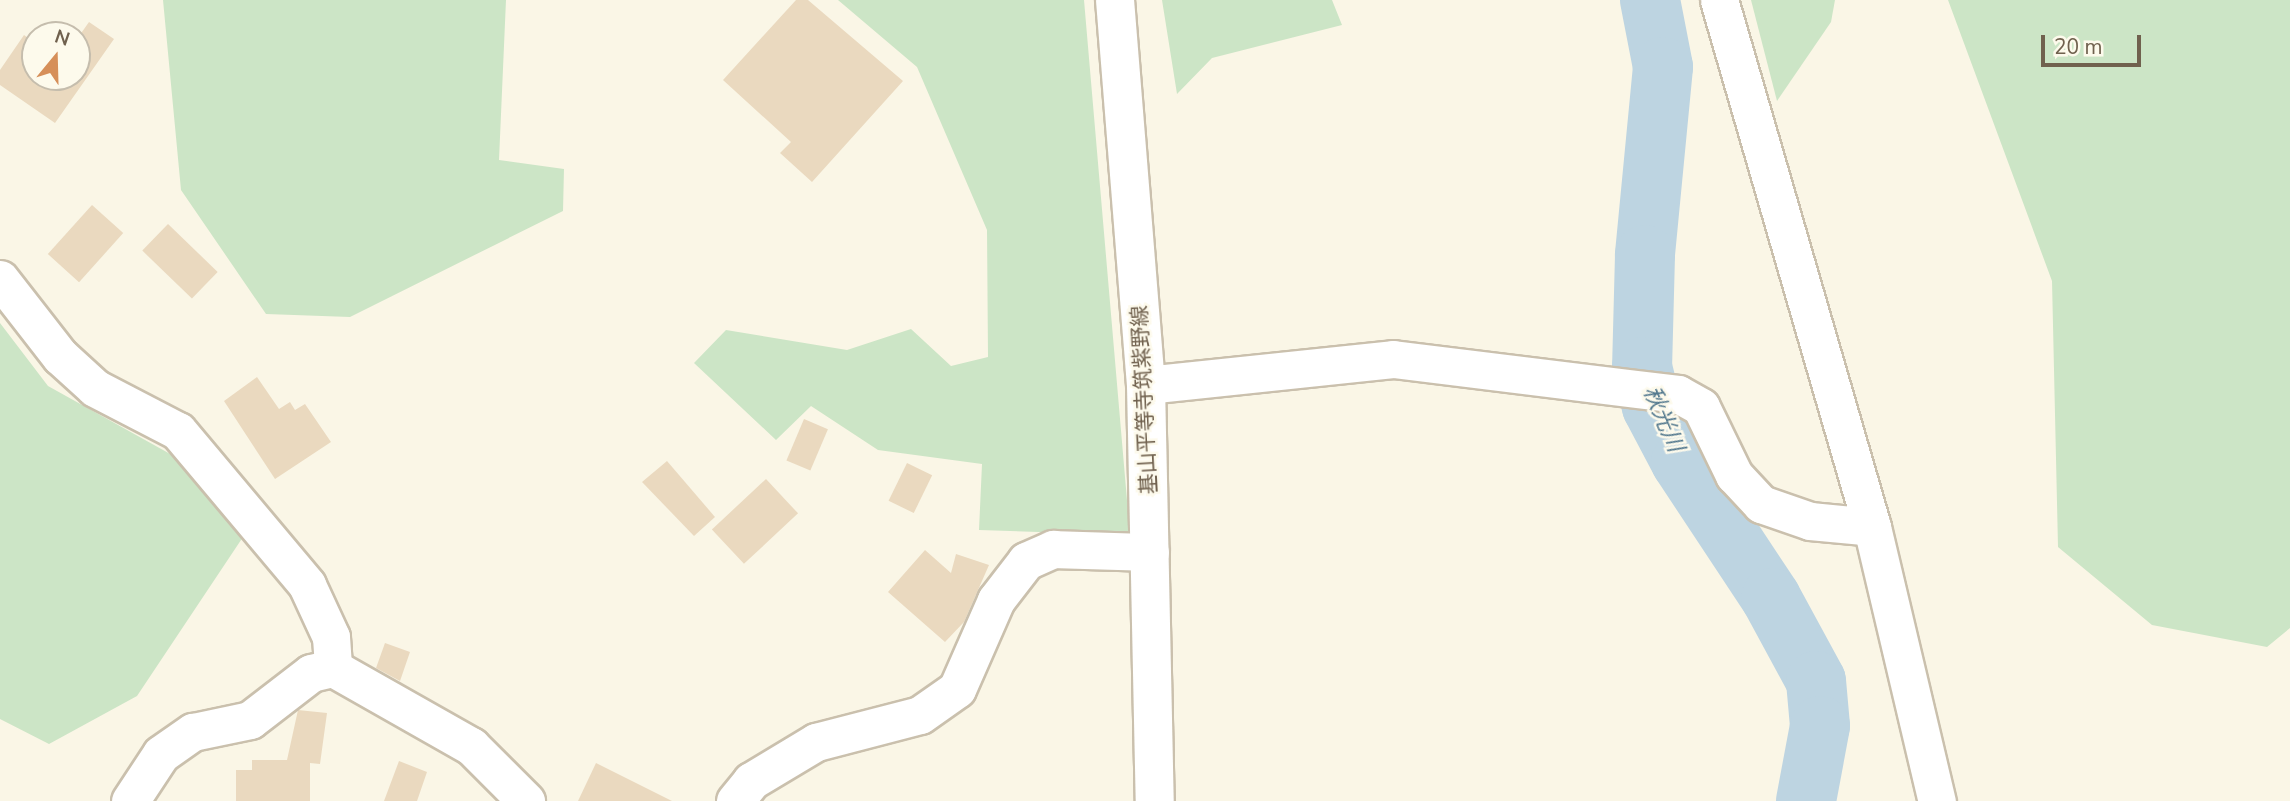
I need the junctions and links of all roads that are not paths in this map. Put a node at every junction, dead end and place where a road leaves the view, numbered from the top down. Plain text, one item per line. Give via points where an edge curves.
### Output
1 (1115, 0) edge
2 (1719, 0) edge
3 (0, 279) edge
4 (1146, 385) junction
5 (1872, 527) junction
6 (1150, 552) junction
7 (333, 668) junction
8 (130, 801) edge
9 (526, 801) edge
10 (735, 801) edge
11 (1155, 801) edge
12 (1937, 801) edge

1 - 4 main road, 基山平等寺筑紫野線
2 - 5 street
3 - 7 street via 60,356 95,388 178,431 307,585 331,637
4 - 5 street via 1394,359 1678,394 1701,407 1734,475 1761,504 1810,521
4 - 6 main road, 基山平等寺筑紫野線
5 - 12 street
6 - 10 street via 1052,549 1026,561 996,600 957,689 920,715 816,742 751,780
6 - 11 main road, 基山平等寺筑紫野線
7 - 8 street via 311,673 250,720 193,733 161,754
7 - 9 street via 471,746

